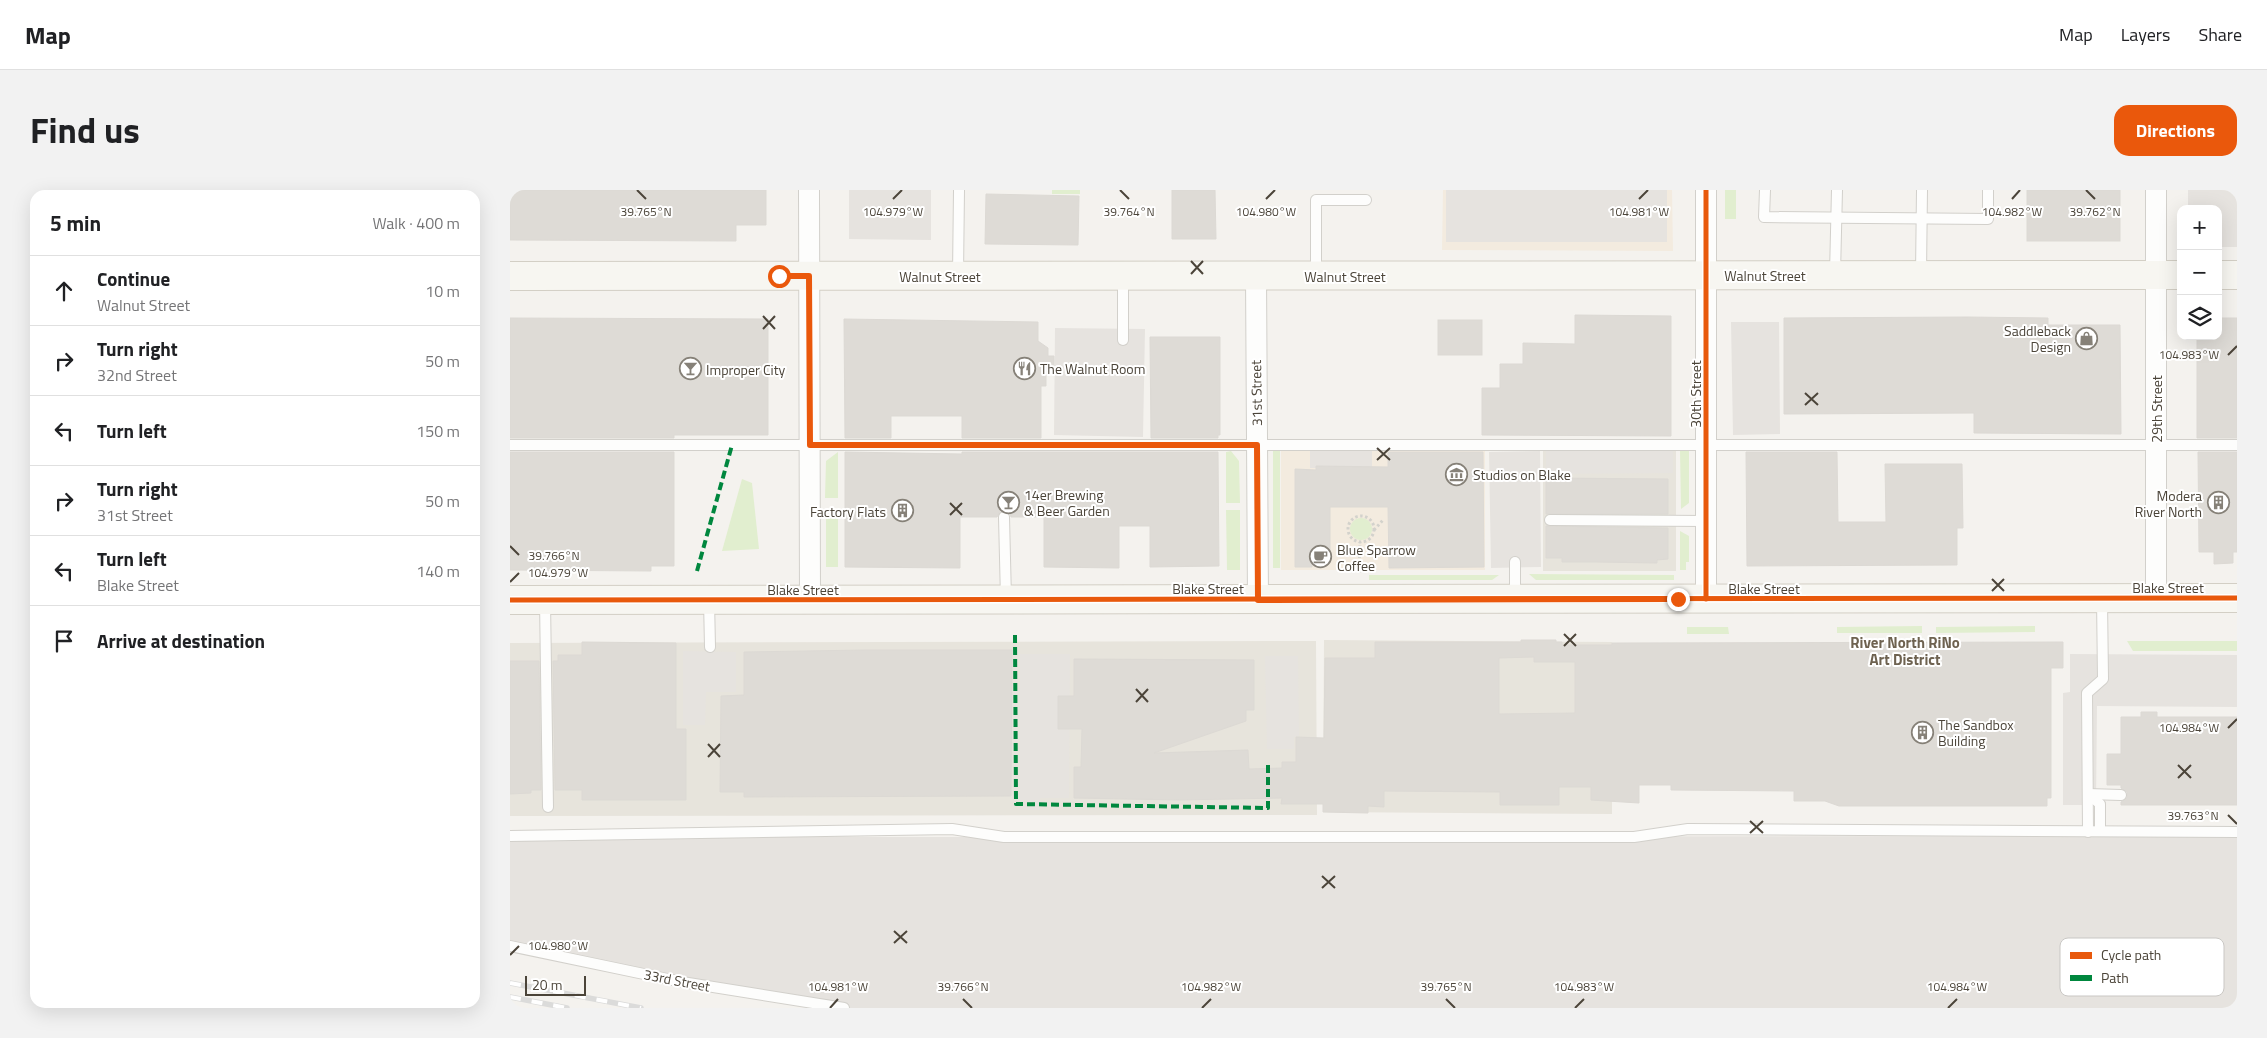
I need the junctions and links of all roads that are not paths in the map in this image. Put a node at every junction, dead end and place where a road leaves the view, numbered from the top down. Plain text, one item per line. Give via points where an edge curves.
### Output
1 (809, 190) edge
2 (959, 190) edge
3 (1706, 190) edge
4 (1765, 190) edge
5 (1837, 190) edge
6 (1922, 190) edge
7 (1988, 190) edge
8 (2156, 190) edge
9 (1366, 200) dead end
10 (1836, 218) junction
11 (1922, 219) junction
12 (1706, 275) junction
13 (1835, 275) junction
14 (1920, 275) junction
15 (2168, 275) edge
16 (2222, 275) edge
17 (2237, 275) edge
18 (510, 276) edge
19 (809, 276) junction
20 (958, 276) junction
21 (1123, 276) junction
22 (1256, 276) junction
23 (1316, 276) junction
24 (1122, 340) dead end
25 (510, 445) edge
26 (810, 445) junction
27 (1257, 445) junction
28 (1706, 445) junction
29 (2156, 445) junction
30 (2237, 445) edge
31 (1004, 517) dead end
32 (1550, 520) dead end
33 (1706, 521) junction
34 (1515, 562) dead end
35 (2102, 598) junction
36 (2156, 598) junction
37 (2237, 598) edge
38 (1515, 599) junction
39 (1706, 599) junction
40 (510, 600) edge
41 (545, 600) junction
42 (709, 600) junction
43 (810, 600) junction
44 (1006, 600) junction
45 (1258, 600) junction
46 (710, 647) dead end
47 (2088, 794) junction
48 (2121, 795) dead end
49 (548, 807) dead end
50 (2088, 832) junction
51 (2100, 832) junction
52 (2237, 832) edge
53 (510, 836) edge
54 (510, 946) edge
55 (844, 1008) edge

1 - 19 street
2 - 20 lane
3 - 12 street, 30th Street
4 - 10 lane via 1764,217
5 - 10 lane
6 - 11 lane
7 - 11 lane via 1988,219
8 - 15 street, 29th Street
9 - 23 lane via 1316,200
10 - 11 lane
10 - 13 lane
11 - 14 lane
12 - 13 street, Walnut Street
12 - 23 street, Walnut Street
12 - 28 street, 30th Street
13 - 14 street, Walnut Street
14 - 15 street, Walnut Street
15 - 29 street, 29th Street
16 - 17 street
18 - 19 street, Walnut Street
19 - 20 street, Walnut Street
19 - 26 street
20 - 21 street, Walnut Street
21 - 22 street, Walnut Street
21 - 24 lane
22 - 23 street, Walnut Street
22 - 27 street, 31st Street
25 - 26 lane
26 - 27 lane
26 - 43 street
27 - 28 lane
27 - 45 street, 31st Street
28 - 29 lane
28 - 33 street, 30th Street
29 - 30 lane
29 - 36 street, 29th Street
31 - 44 lane
32 - 33 lane
33 - 39 street, 30th Street
34 - 38 lane
35 - 36 street, Blake Street
35 - 39 street, Blake Street
35 - 47 lane via 2103,679 2087,693
36 - 37 street, Blake Street
38 - 39 street, Blake Street
38 - 45 street, Blake Street
40 - 41 street, Blake Street
41 - 42 street, Blake Street
41 - 49 lane
42 - 43 street, Blake Street
42 - 46 lane
43 - 44 street, Blake Street
44 - 45 street, Blake Street
47 - 48 lane
47 - 50 lane
47 - 51 lane via 2100,804
50 - 51 lane
50 - 53 lane via 1688,829 1634,836 1004,837 952,829
51 - 52 lane
54 - 55 lane, 33rd Street via 682,982

